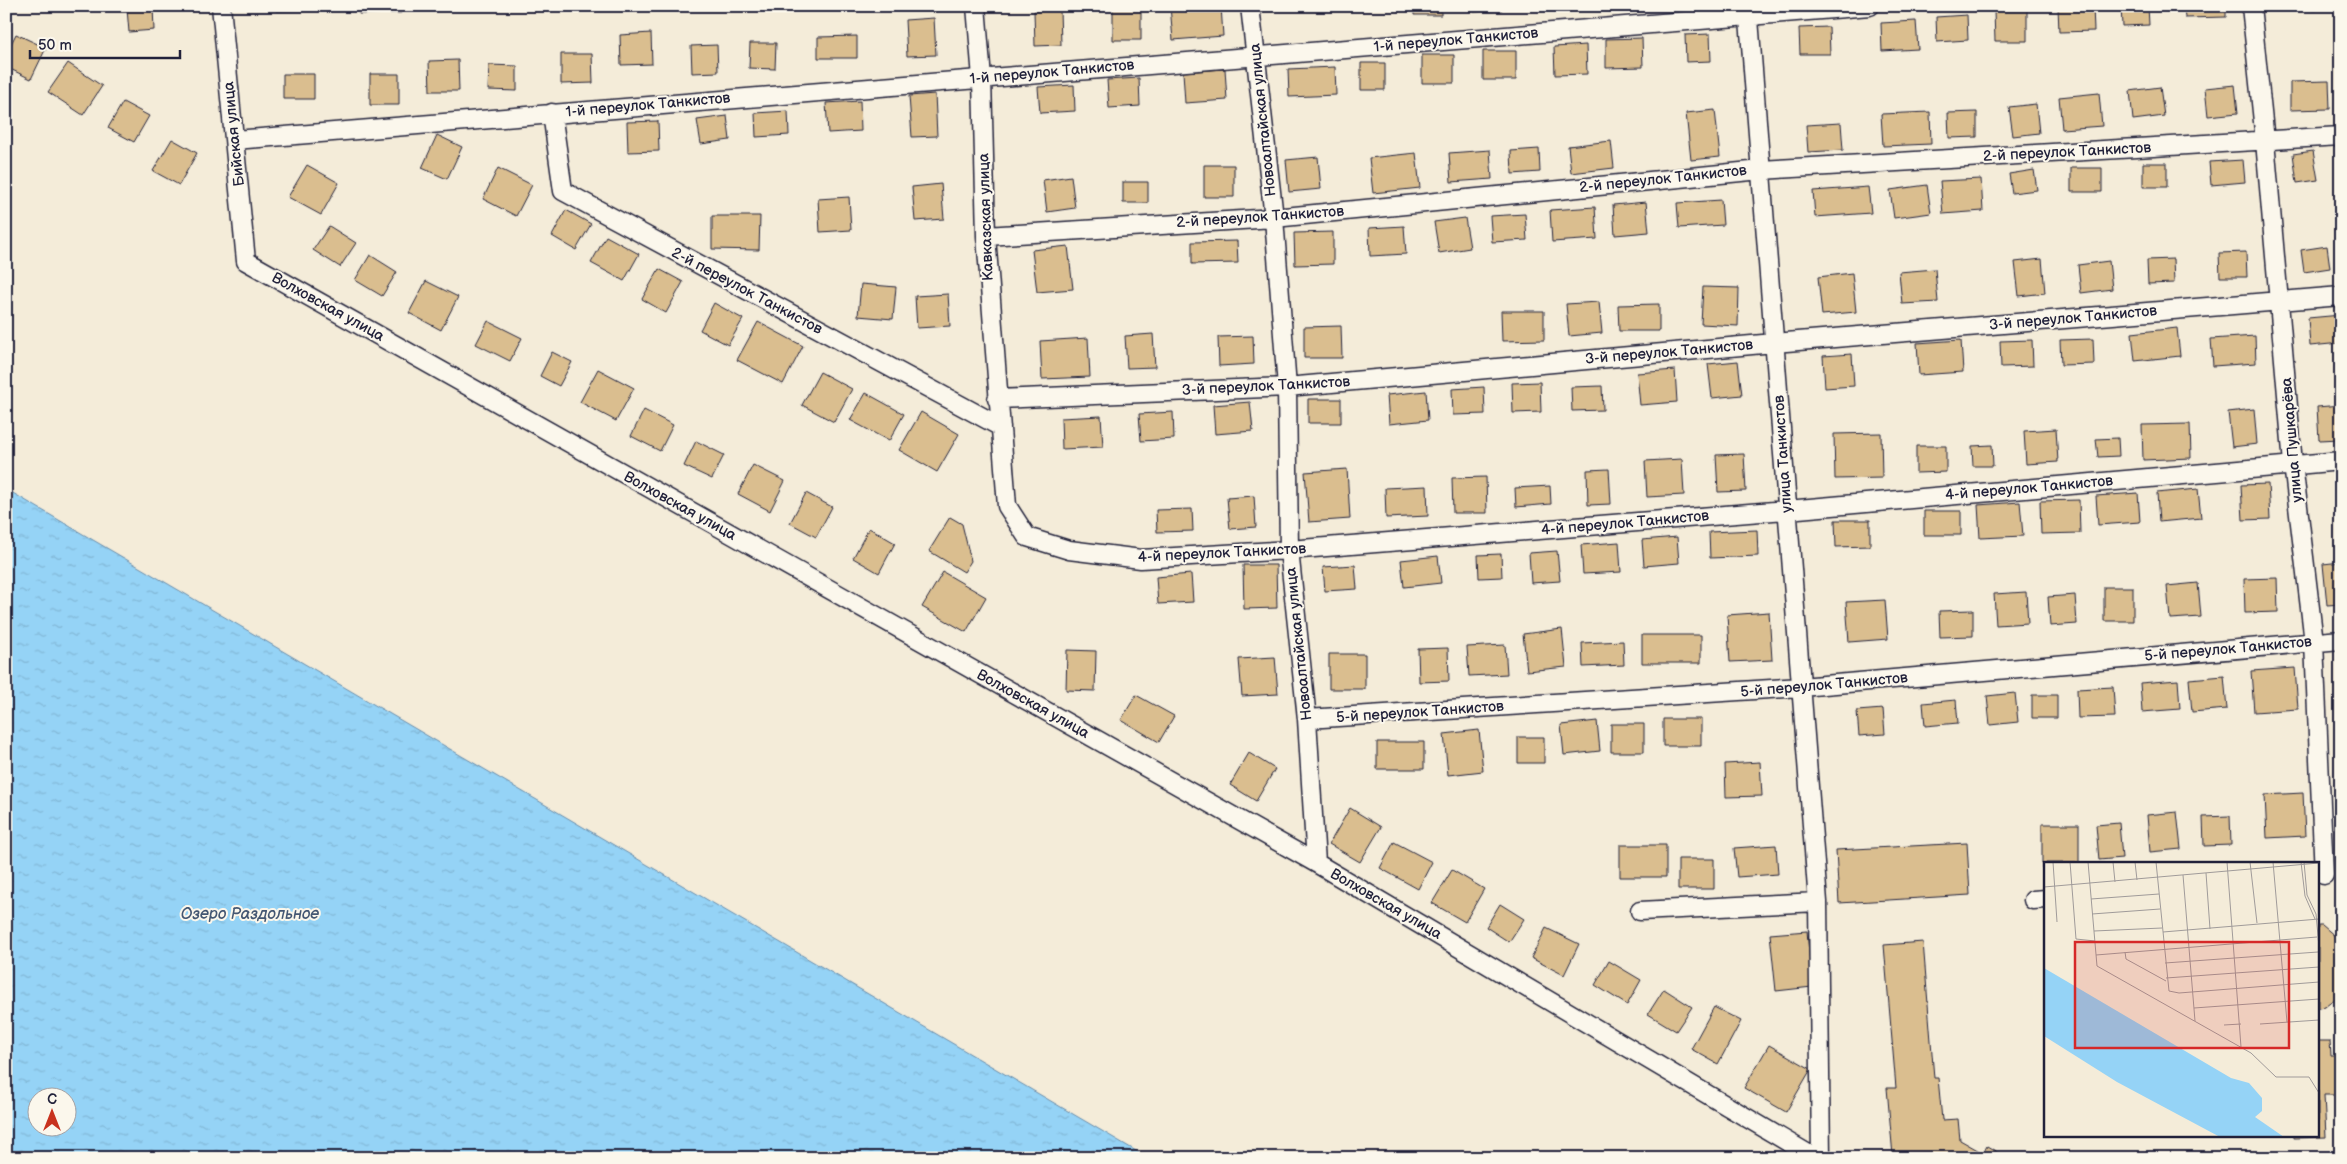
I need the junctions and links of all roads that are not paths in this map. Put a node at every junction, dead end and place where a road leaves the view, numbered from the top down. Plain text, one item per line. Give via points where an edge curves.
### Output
1 (222, 6) edge
2 (976, 6) edge
3 (1250, 6) edge
4 (1870, 6) edge
5 (2251, 6) edge
6 (1748, 11) edge
7 (1256, 56) junction
8 (982, 78) junction
9 (552, 113) junction
10 (2341, 136) edge
11 (235, 140) junction
12 (2265, 141) junction
13 (1761, 170) junction
14 (1274, 218) junction
15 (986, 236) junction
16 (246, 261) joint
17 (2341, 296) edge
18 (2279, 301) junction
19 (1774, 343) junction
20 (1287, 387) junction
21 (997, 399) junction
22 (1001, 427) junction
23 (2341, 461) edge
24 (2293, 464) junction
25 (1787, 510) junction
26 (1289, 550) junction
27 (2341, 640) edge
28 (2314, 642) junction
29 (1801, 688) junction
30 (1307, 719) junction
31 (1316, 863) junction
32 (2328, 875) edge
33 (1818, 902) junction
34 (1640, 911) dead end
35 (1815, 1158) edge
36 (1821, 1158) edge

1 - 11 street, Бийская улица
2 - 8 street, Кавказская улица
3 - 7 street, Новоалтайская улица
4 - 6 street, 1-й переулок Танкистов
5 - 12 street, улица Пушкарёва
6 - 7 street, 1-й переулок Танкистов
6 - 13 street, улица Танкистов
7 - 8 street, 1-й переулок Танкистов
7 - 14 street, Новоалтайская улица
8 - 9 street, 1-й переулок Танкистов
8 - 15 street, Кавказская улица
9 - 11 street, 1-й переулок Танкистов
9 - 22 street, 2-й переулок Танкистов via 563,191
10 - 12 street, 2-й переулок Танкистов
11 - 16 street, Бийская улица
12 - 13 street, 2-й переулок Танкистов
12 - 18 street, улица Пушкарёва
13 - 14 street, 2-й переулок Танкистов
13 - 19 street, улица Танкистов
14 - 15 street, 2-й переулок Танкистов
14 - 20 street, Новоалтайская улица
15 - 21 street, Кавказская улица
16 - 31 street, Волховская улица
17 - 18 street, 3-й переулок Танкистов
18 - 19 street, 3-й переулок Танкистов
18 - 24 street, улица Пушкарёва
19 - 20 street, 3-й переулок Танкистов
19 - 25 street, улица Танкистов
20 - 21 street, 3-й переулок Танкистов
20 - 26 street, Новоалтайская улица
21 - 22 street, Кавказская улица
22 - 26 street, 4-й переулок Танкистов via 1007,506 1027,537 1068,550 1141,559
23 - 24 street, 4-й переулок Танкистов
24 - 25 street, 4-й переулок Танкистов
24 - 28 street, улица Пушкарёва
25 - 26 street, 4-й переулок Танкистов
25 - 29 street, улица Танкистов
26 - 30 street, Новоалтайская улица
27 - 28 street, 5-й переулок Танкистов
28 - 29 street, 5-й переулок Танкистов
28 - 32 street, улица Пушкарёва
29 - 30 street, 5-й переулок Танкистов
29 - 33 street, улица Танкистов
30 - 31 street, Новоалтайская улица
31 - 35 street, Волховская улица
33 - 34 street
33 - 36 street, улица Танкистов

